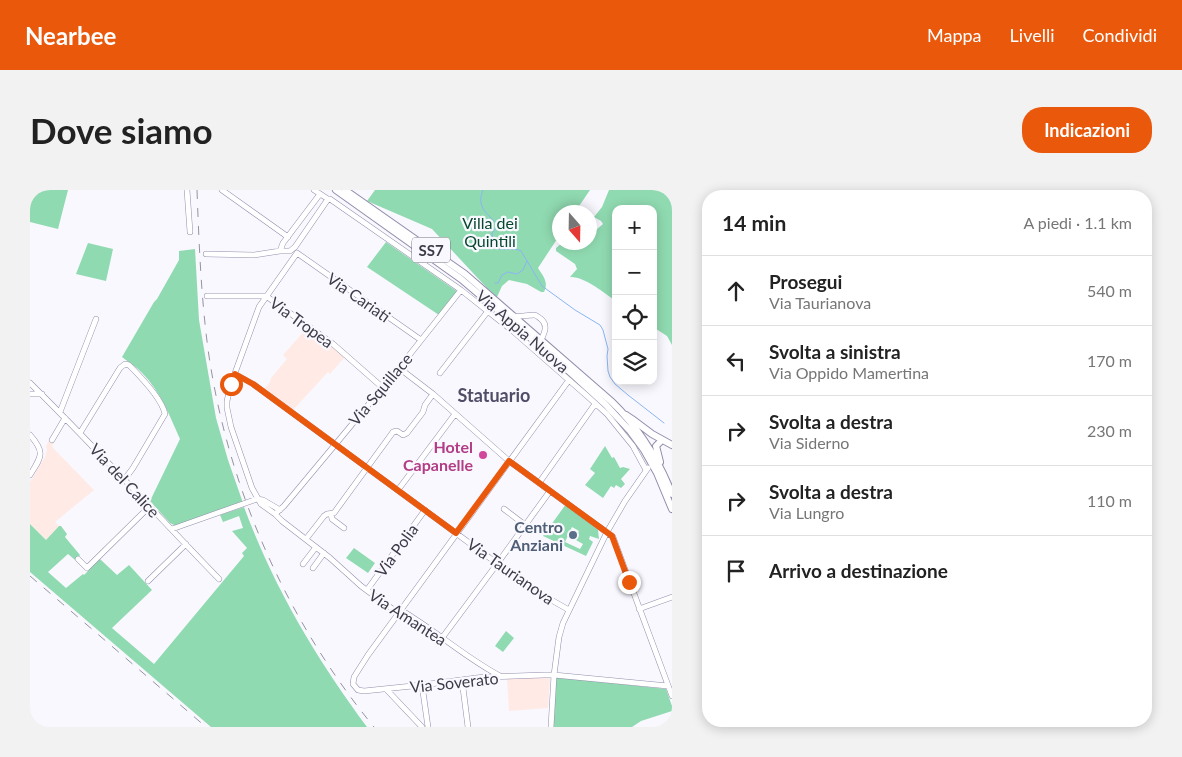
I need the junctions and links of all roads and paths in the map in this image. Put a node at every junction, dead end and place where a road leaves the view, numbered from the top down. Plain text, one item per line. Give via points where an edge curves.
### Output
1 (187, 190) edge
2 (222, 190) edge
3 (314, 190) edge
4 (336, 190) edge
5 (345, 190) edge
6 (320, 194) junction
7 (328, 199) junction
8 (394, 230) junction
9 (190, 232) dead end
10 (288, 237) junction
11 (388, 240) junction
12 (296, 250) junction
13 (280, 251) junction
14 (206, 254) dead end
15 (290, 263) junction
16 (461, 290) junction
17 (207, 296) dead end
18 (266, 296) junction
19 (488, 311) junction
20 (514, 316) junction
21 (527, 316) junction
22 (96, 319) dead end
23 (518, 327) junction
24 (421, 340) junction
25 (541, 340) junction
26 (399, 368) junction
27 (440, 373) dead end
28 (235, 374) junction
29 (569, 380) junction
30 (32, 385) edge
31 (382, 387) junction
32 (30, 394) edge
33 (42, 394) junction
34 (433, 394) junction
35 (596, 404) junction
36 (60, 412) junction
37 (455, 414) junction
38 (620, 415) junction
39 (65, 418) junction
40 (80, 433) junction
41 (30, 435) edge
42 (52, 440) dead end
43 (662, 440) junction
44 (335, 444) junction
45 (672, 445) edge
46 (509, 461) junction
47 (653, 466) junction
48 (367, 468) junction
49 (646, 470) junction
50 (662, 471) junction
51 (30, 475) edge
52 (124, 480) junction
53 (539, 482) junction
54 (398, 490) junction
55 (550, 491) junction
56 (672, 494) edge
57 (258, 499) junction
58 (149, 507) junction
59 (504, 509) dead end
60 (672, 509) edge
61 (425, 510) junction
62 (277, 512) junction
63 (331, 514) junction
64 (525, 526) junction
65 (344, 528) dead end
66 (172, 530) junction
67 (607, 532) junction
68 (456, 533) junction
69 (306, 539) junction
70 (186, 544) junction
71 (316, 547) junction
72 (324, 553) junction
73 (78, 559) dead end
74 (303, 564) dead end
75 (498, 564) junction
76 (313, 568) dead end
77 (220, 579) dead end
78 (148, 580) dead end
79 (366, 590) junction
80 (672, 598) edge
81 (639, 609) junction
82 (569, 610) junction
83 (400, 611) junction
84 (442, 638) junction
85 (554, 675) junction
86 (500, 676) junction
87 (462, 680) junction
88 (422, 685) junction
89 (668, 686) junction
90 (386, 689) junction
91 (672, 696) edge
92 (422, 727) edge
93 (428, 727) edge
94 (468, 727) edge
95 (551, 727) edge

1 - 9 street
2 - 10 street
3 - 6 street, Via Appia Nuova
4 - 8 main road, Via Appia Nuova / SS7
5 - 20 main road, Via Appia Nuova / SS7 via 457,269
6 - 7 street, Via Appia Nuova
6 - 10 street
7 - 11 street, Via Appia Nuova
7 - 12 street
8 - 11 street
8 - 23 main road, Via Appia Nuova / SS7 via 462,279
10 - 13 street
11 - 16 street, Via Appia Nuova
12 - 13 street
12 - 15 street
12 - 24 street, Via Cariati
13 - 14 street via 254,255
13 - 15 street
15 - 18 street
16 - 19 street, Via Appia Nuova
16 - 24 street, Via Squillace
17 - 18 street, Via Tropea
18 - 28 street via 256,312
18 - 31 street, Via Tropea via 333,344
19 - 23 street, Via Appia Nuova
19 - 27 street
20 - 21 street
20 - 23 main road, Via Appia Nuova / SS7
21 - 23 street
21 - 25 street via 536,316 545,323
22 - 36 street
23 - 25 main road, Via Appia Nuova / SS7
23 - 29 street, Via Appia Nuova
23 - 38 main road, Via Appia Nuova / SS7
24 - 26 street, Via Squillace
25 - 38 main road, Via Appia Nuova / SS7 via 611,401
26 - 31 street, Via Squillace
26 - 34 street
28 - 44 street, Via Taurianova
28 - 57 street via 228,398 228,414 248,479
29 - 35 street, Via Appia Nuova
29 - 46 street
30 - 32 street
30 - 33 street, Via del Calice
31 - 44 street, Via Squillace
32 - 33 street
33 - 36 street, Via del Calice
34 - 37 street
34 - 48 street via 407,433 394,432
35 - 49 street, Via Appia Nuova via 633,446
35 - 53 street
36 - 39 street, Via del Calice
37 - 46 street
37 - 54 street
38 - 43 main road via 630,417
38 - 47 main road, Via Appia Nuova / SS7
38 - 50 main road, Via Appia Nuova / SS7 via 642,438
39 - 40 street, Via del Calice
39 - 42 street
40 - 52 street, Via del Calice
40 - 52 street via 120,368 128,364 152,390 165,414
41 - 51 street via 41,454
43 - 45 main road
43 - 50 main road via 656,446
44 - 48 street, Via Taurianova
44 - 62 street, Via Squillace
46 - 53 street
46 - 68 street
47 - 49 street
47 - 50 street
47 - 60 main road, Via Appia Nuova / SS7
48 - 54 street, Via Taurianova
48 - 63 street
49 - 67 street
50 - 56 main road, Via Appia Nuova / SS7
52 - 58 street, Via del Calice
53 - 55 street
54 - 61 street, Via Taurianova
55 - 64 street
55 - 67 street
57 - 62 street, Via Amantea via 264,500
57 - 66 street
58 - 66 street, Via del Calice
58 - 73 street via 86,568
59 - 64 street
61 - 68 street, Via Taurianova
61 - 79 street, Via Polia
62 - 69 street, Via Amantea via 280,520
63 - 65 street
63 - 69 street via 324,516
64 - 75 street
66 - 70 street, Via del Calice
67 - 81 street via 613,538
67 - 82 street
68 - 75 street, Via Taurianova
68 - 83 street
69 - 71 street, Via Amantea
70 - 77 street, Via del Calice
70 - 78 street
71 - 72 street, Via Amantea
71 - 74 street
72 - 76 street
72 - 79 street, Via Amantea
75 - 82 street, Via Taurianova
75 - 84 street
79 - 83 street, Via Amantea via 394,611
80 - 81 street
81 - 89 street
82 - 85 street via 560,634
83 - 84 street, Via Amantea
83 - 90 street, Via Soverato via 353,682 362,691
84 - 86 street, Via Amantea
85 - 86 street, Via Soverato
85 - 89 street, Via Soverato
85 - 95 street
86 - 87 street, Via Soverato
87 - 88 street, Via Soverato
87 - 94 street
88 - 90 street, Via Soverato
88 - 93 street
89 - 91 street
90 - 92 street

